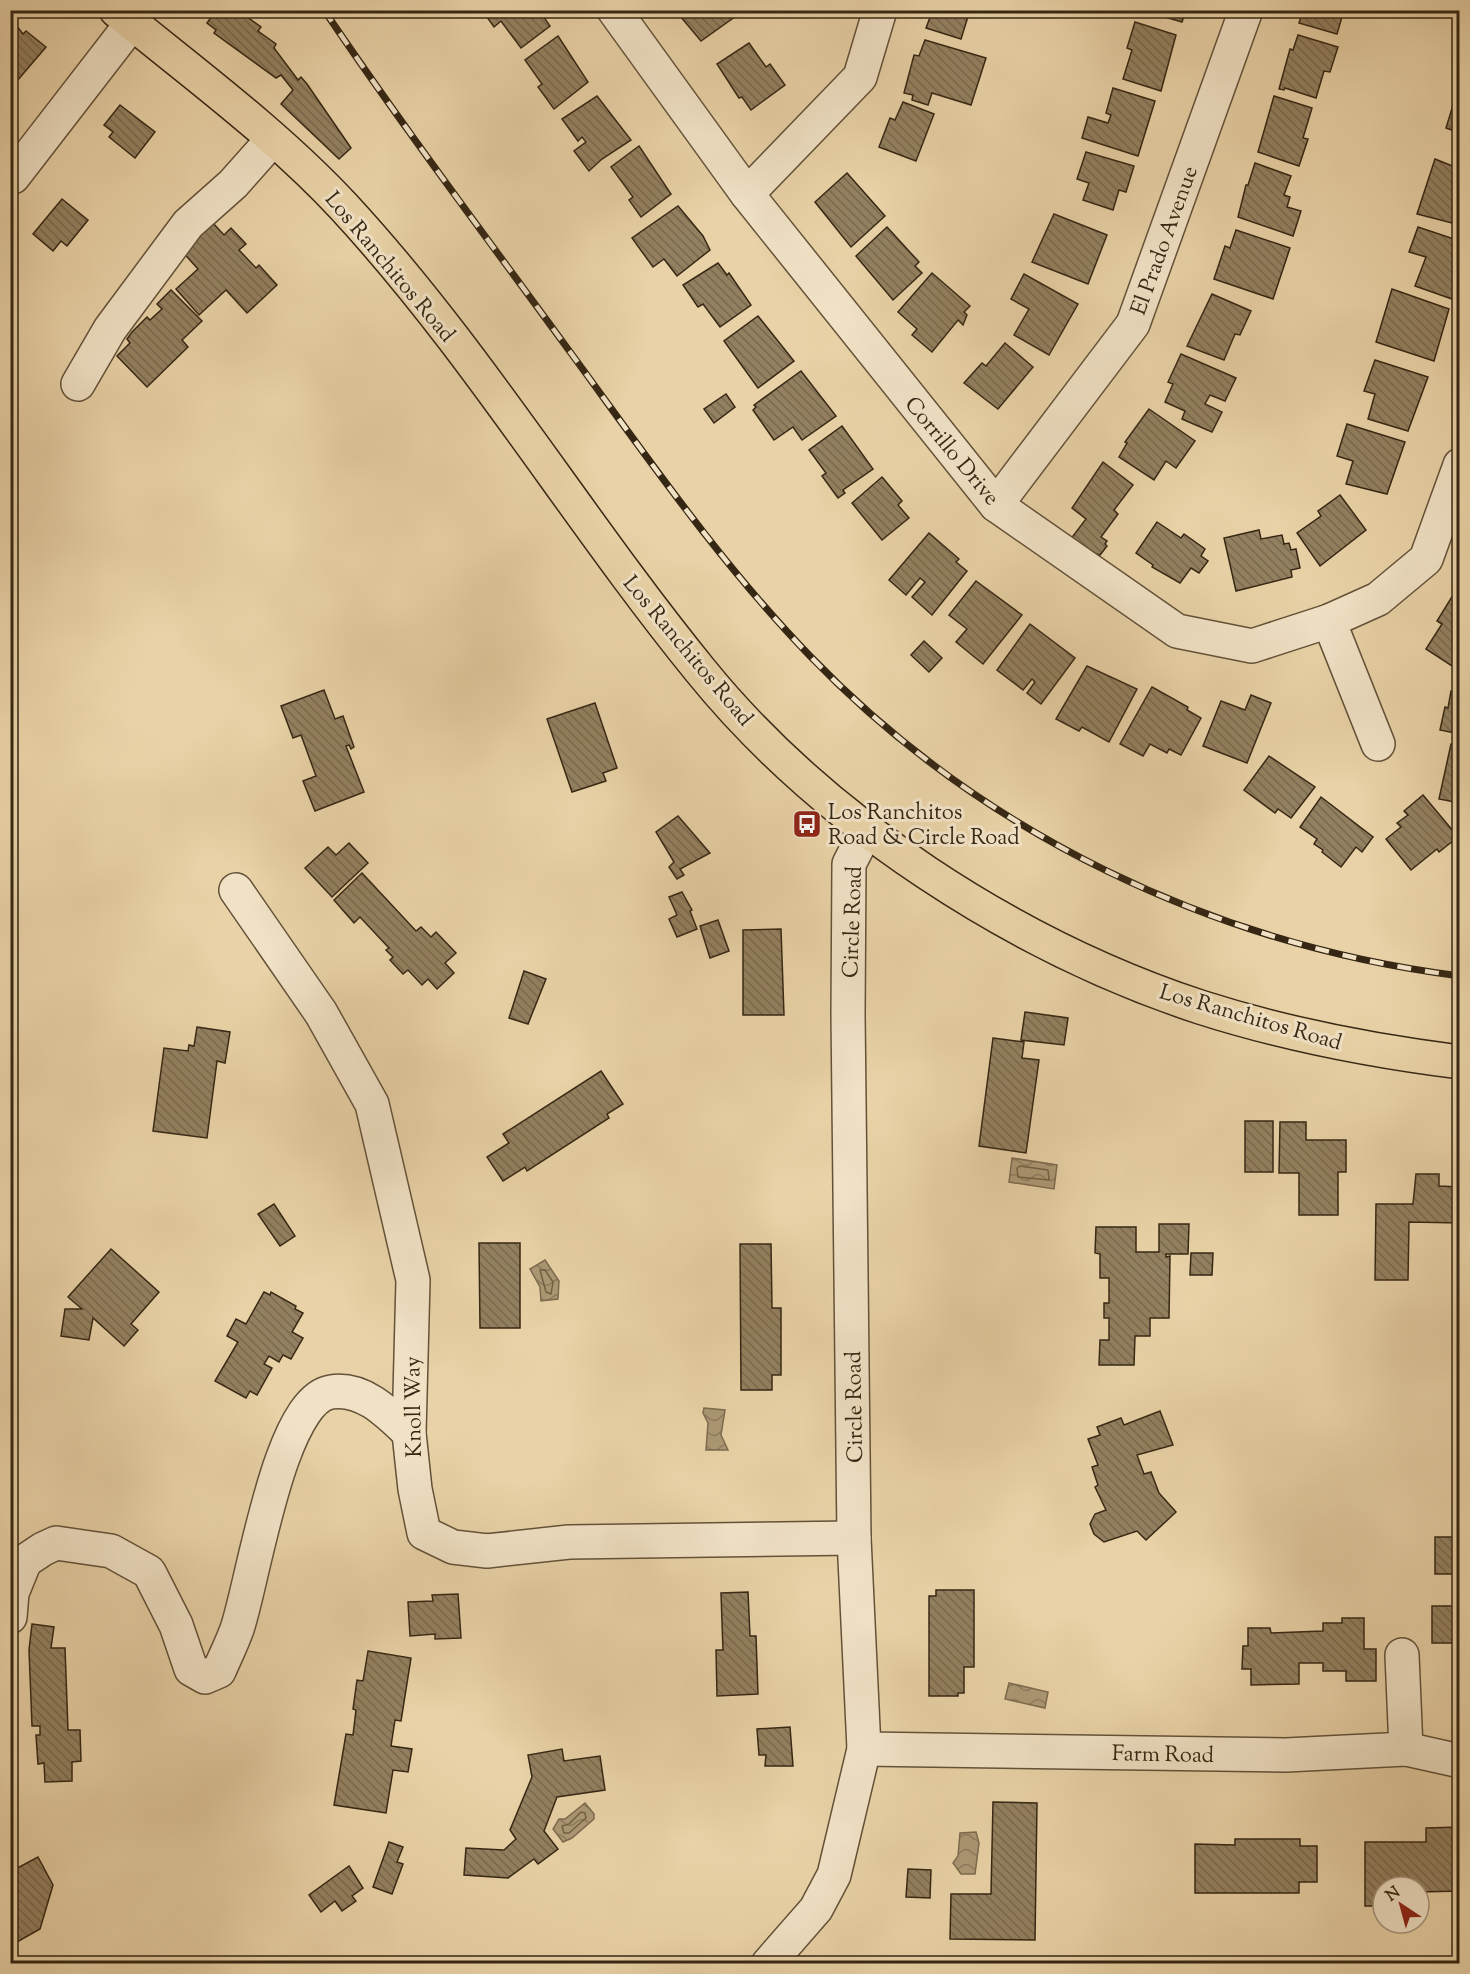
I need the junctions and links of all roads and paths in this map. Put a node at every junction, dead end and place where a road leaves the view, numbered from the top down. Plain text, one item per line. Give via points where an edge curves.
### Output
1 (614, 10) edge
2 (880, 10) edge
3 (1246, 10) edge
4 (124, 17) edge
5 (272, 140) junction
6 (13, 177) dead end
7 (747, 194) junction
8 (78, 384) dead end
9 (1460, 465) edge
10 (996, 505) junction
11 (1329, 621) junction
12 (1378, 744) dead end
13 (867, 829) junction
14 (236, 890) dead end
15 (1460, 1062) edge
16 (409, 1433) junction
17 (854, 1538) junction
18 (10, 1617) edge
19 (1402, 1655) dead end
20 (864, 1749) junction
21 (1406, 1749) junction
22 (1460, 1761) edge
23 (768, 1964) edge

1 - 7 street, Corrillo Drive
2 - 7 street via 860,77
3 - 10 street, El Prado Avenue via 1133,324
4 - 5 main road, Los Ranchitos Road
4 - 6 street
5 - 8 street via 233,184 188,224 110,329
5 - 13 main road, Los Ranchitos Road via 344,207 422,298 703,674 787,761
7 - 10 street, Corrillo Drive
9 - 11 street, Corrillo Drive via 1426,558 1378,599
10 - 11 street, Corrillo Drive via 1178,631 1252,646
11 - 12 street
13 - 15 main road, Los Ranchitos Road via 959,893 1060,949 1130,981 1201,1007 1310,1036
13 - 17 street, Circle Road via 849,864
14 - 16 street, Knoll Way via 321,1012 372,1104 412,1280
16 - 17 street, Knoll Way via 424,1533 453,1547 487,1551 569,1542
16 - 18 street via 383,1408 357,1394 330,1392 302,1412 280,1464 237,1629 219,1671 205,1677 191,1669 176,1625 149,1572 111,1551 56,1543 43,1549 25,1562 12,1593
17 - 20 street, Circle Road
19 - 21 street
20 - 21 street, Farm Road via 1286,1755
20 - 23 street, Circle Road via 834,1875 816,1909
21 - 22 street, Farm Road

